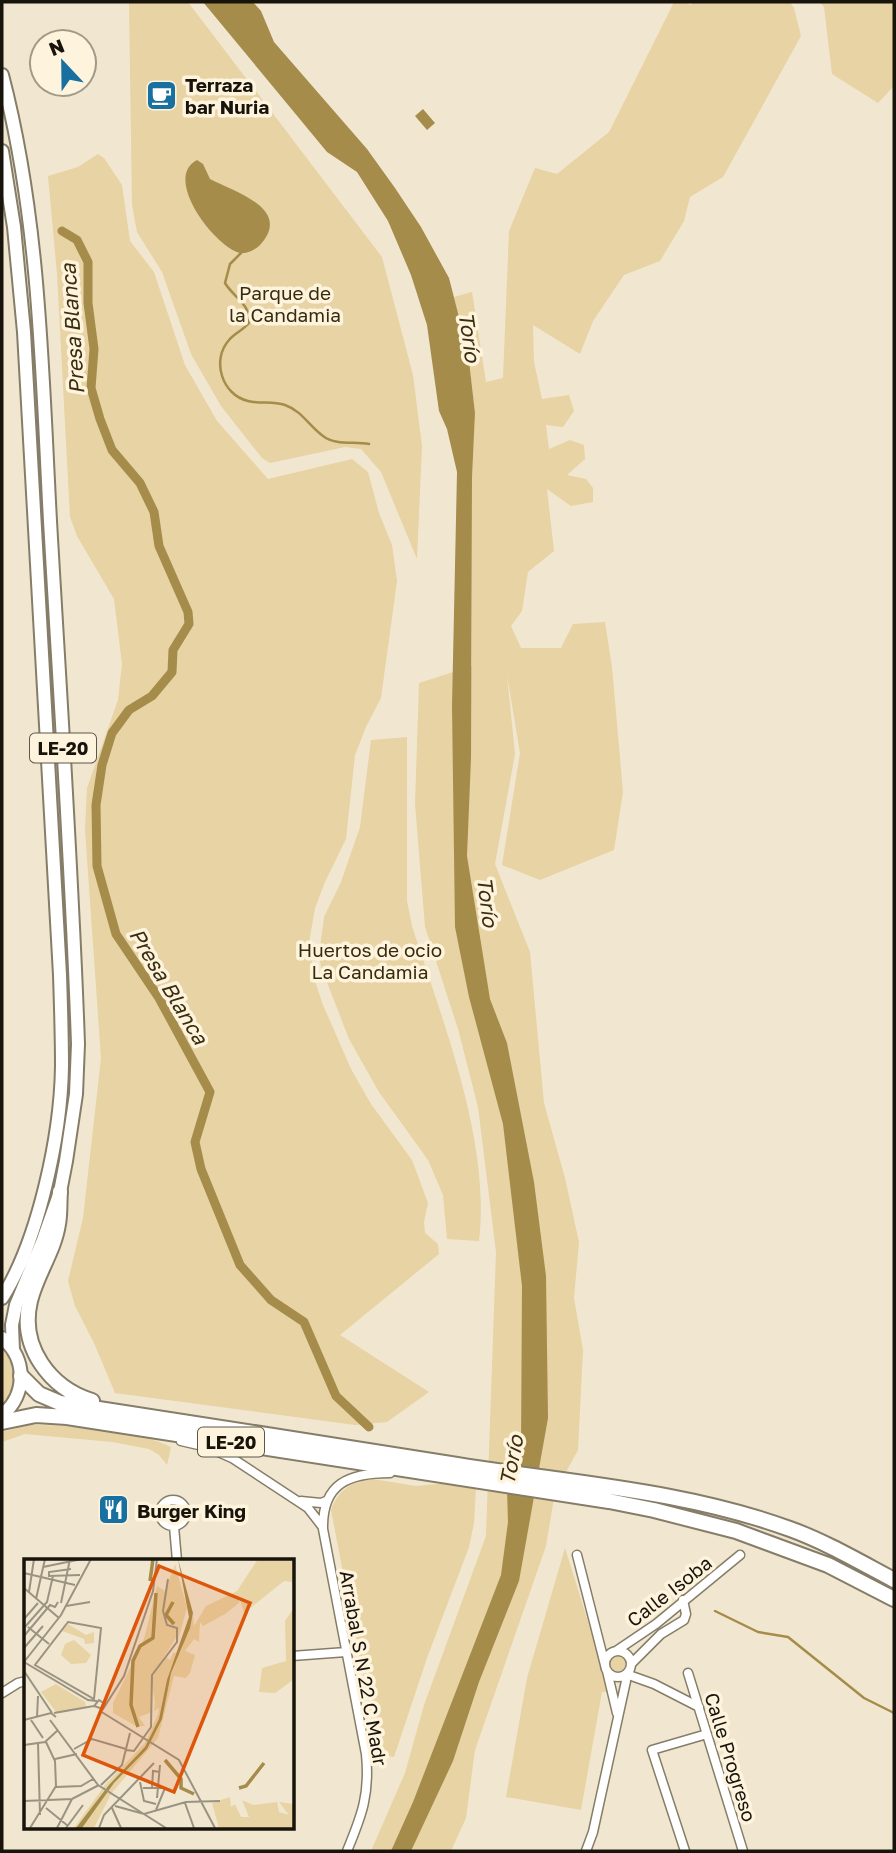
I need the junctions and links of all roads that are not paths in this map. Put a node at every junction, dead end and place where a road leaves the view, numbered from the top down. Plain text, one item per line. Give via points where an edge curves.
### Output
1 (2, 75) edge
2 (2, 151) edge
3 (60, 1192) junction
4 (2, 1298) edge
5 (2, 1338) edge
6 (13, 1350) junction
7 (21, 1376) junction
8 (126, 1414) junction
9 (2, 1415) edge
10 (2, 1422) edge
11 (166, 1432) junction
12 (417, 1472) junction
13 (460, 1472) junction
14 (612, 1494) junction
15 (298, 1501) junction
16 (326, 1501) junction
17 (174, 1526) dead end
18 (323, 1530) junction
19 (576, 1555) dead end
20 (740, 1555) dead end
21 (177, 1559) edge
22 (894, 1580) edge
23 (894, 1599) edge
24 (683, 1600) junction
25 (597, 1640) junction
26 (346, 1651) junction
27 (613, 1652) junction
28 (294, 1656) edge
29 (631, 1664) junction
30 (606, 1668) junction
31 (688, 1673) dead end
32 (626, 1675) junction
33 (24, 1682) edge
34 (2, 1693) edge
35 (699, 1707) junction
36 (618, 1716) junction
37 (707, 1734) junction
38 (347, 1851) edge
39 (586, 1851) edge
40 (685, 1851) edge
41 (743, 1851) edge

1 - 3 highway, LE-20 via 30,227 40,338 76,980 76,1094
2 - 4 highway, LE-20 via 24,332 62,1067 54,1140 37,1212
3 - 6 highway, LE-20 via 16,1305
3 - 8 highway via 58,1226 29,1302 30,1338 43,1368 60,1386
5 - 6 highway
6 - 7 highway
7 - 8 highway, LE-20 via 47,1399
7 - 9 highway via 15,1401
8 - 13 highway, LE-20
10 - 11 highway, LE-20 via 49,1415
11 - 12 highway, LE-20
11 - 15 street, Arrabal S N 22 C Madr via 222,1452
12 - 13 highway, LE-20
12 - 16 street via 355,1476
13 - 14 highway, LE-20
14 - 22 highway, LE-20 via 745,1514 832,1547
14 - 23 highway, LE-20 via 736,1531 828,1565
15 - 16 street
15 - 18 street, Arrabal S N 22 C Madr via 315,1514
16 - 18 street, Arrabal S N 22 C Madr
17 - 21 street
18 - 26 street, Arrabal S N 22 C Madr
19 - 25 street
20 - 24 street, Calle Isoba
24 - 27 street, Calle Isoba
24 - 29 street via 684,1620 650,1643
25 - 27 street
25 - 30 street
26 - 28 street
26 - 38 street, Arrabal S N 22 C Madr via 368,1778 362,1816
27 - 29 street via 625,1653
27 - 30 street via 606,1659
29 - 32 street
30 - 32 street via 617,1677
30 - 36 street
31 - 35 street, Calle Progreso
32 - 35 street
32 - 36 street
33 - 34 street
35 - 37 street, Calle Progreso
36 - 39 street
37 - 40 street via 652,1750
37 - 41 street, Calle Progreso

